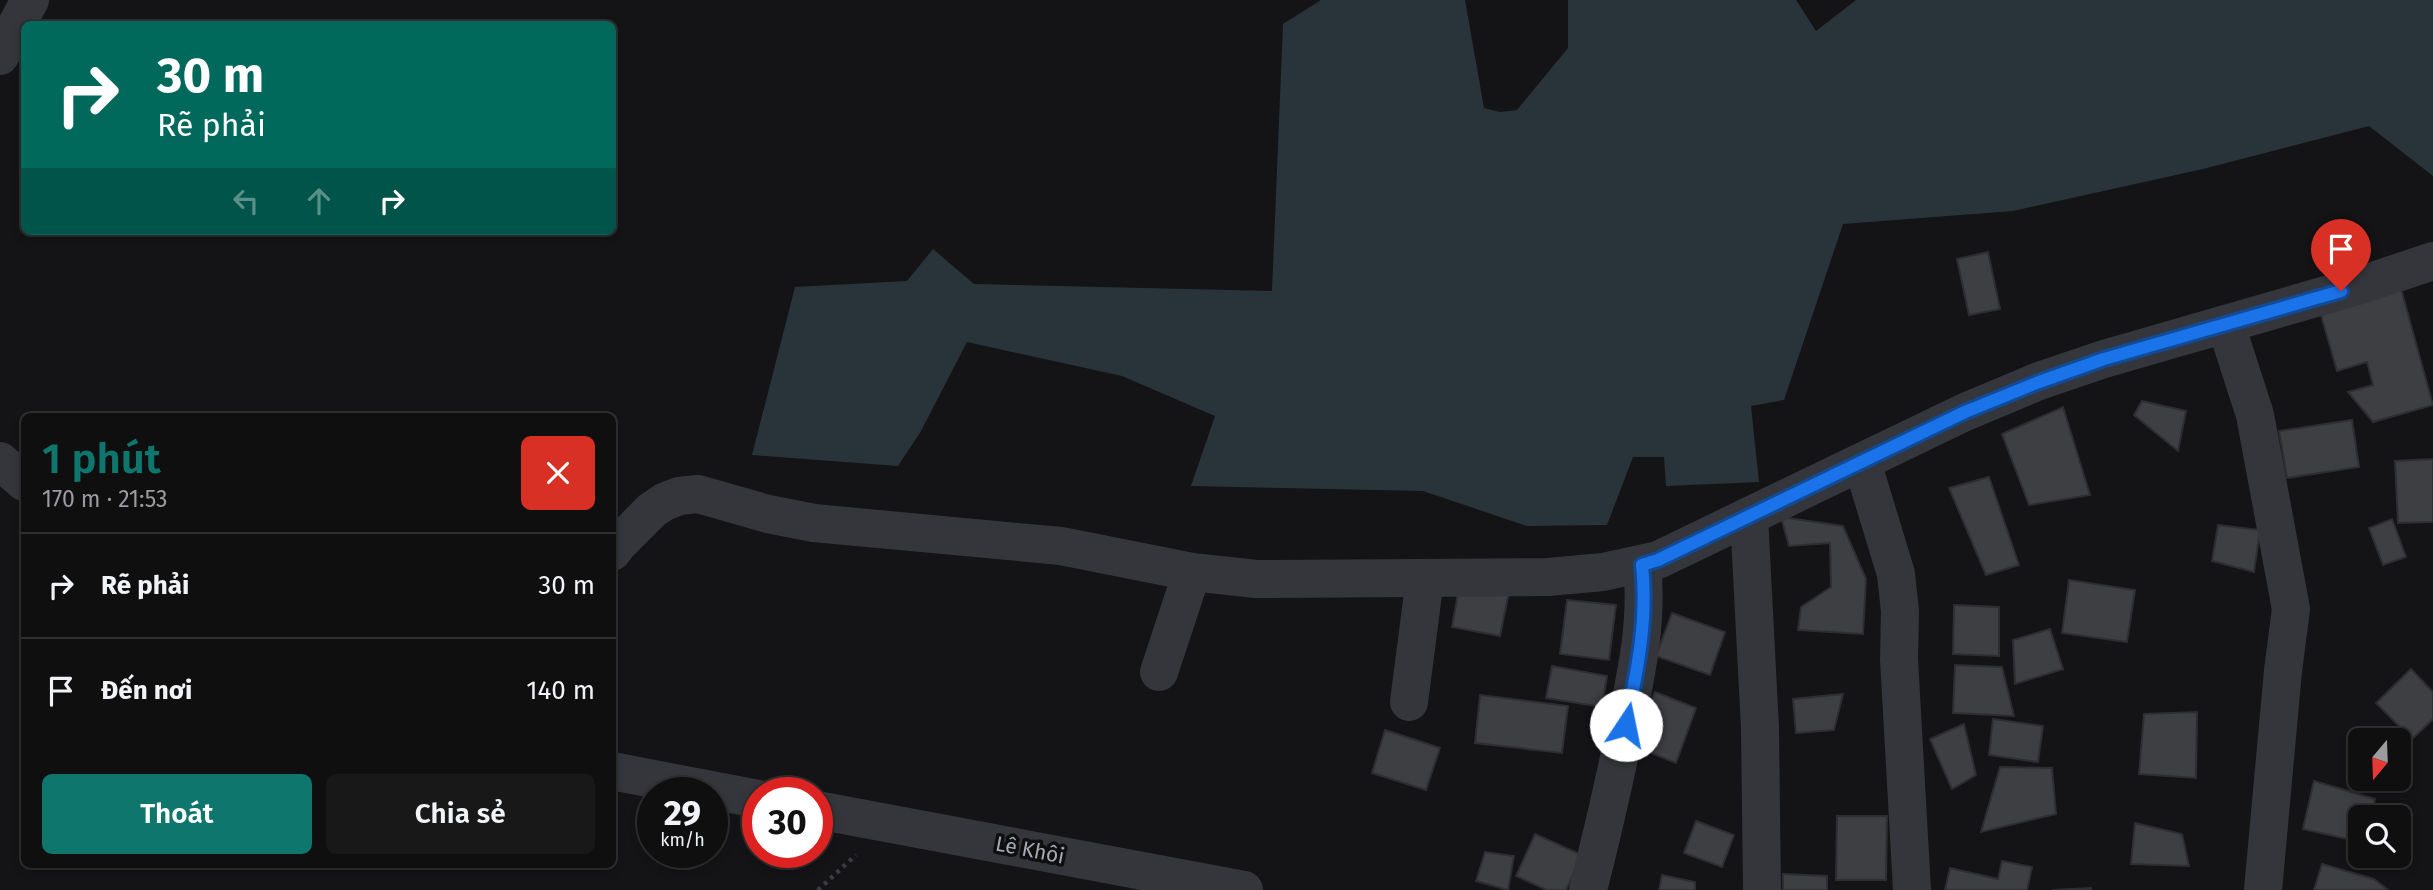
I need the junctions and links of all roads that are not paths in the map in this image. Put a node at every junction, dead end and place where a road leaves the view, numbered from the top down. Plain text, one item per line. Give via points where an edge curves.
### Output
1 (30, 0) edge
2 (0, 56) edge
3 (2433, 261) edge
4 (2226, 324) junction
5 (0, 461) edge
6 (1862, 462) junction
7 (21, 479) edge
8 (1749, 516) junction
9 (616, 548) edge
10 (1642, 565) junction
11 (1192, 572) junction
12 (1425, 578) junction
13 (1160, 672) dead end
14 (1409, 702) dead end
15 (616, 772) edge
16 (742, 796) edge
17 (833, 813) edge
18 (1244, 890) edge
19 (1588, 890) edge
20 (1762, 890) edge
21 (1912, 890) edge
22 (2263, 890) edge

1 - 2 street
3 - 4 street
4 - 6 street via 2039,382
4 - 22 street via 2255,415 2291,609
5 - 7 street
6 - 8 street
6 - 21 street via 1896,574
8 - 10 street
8 - 20 street via 1760,728
9 - 11 street via 664,502 698,495 814,523 1061,546
10 - 12 street via 1548,578
10 - 19 street via 1645,618 1636,678
11 - 12 street via 1256,579
11 - 13 street
12 - 14 street
15 - 16 street
17 - 18 street, Lê Khôi

